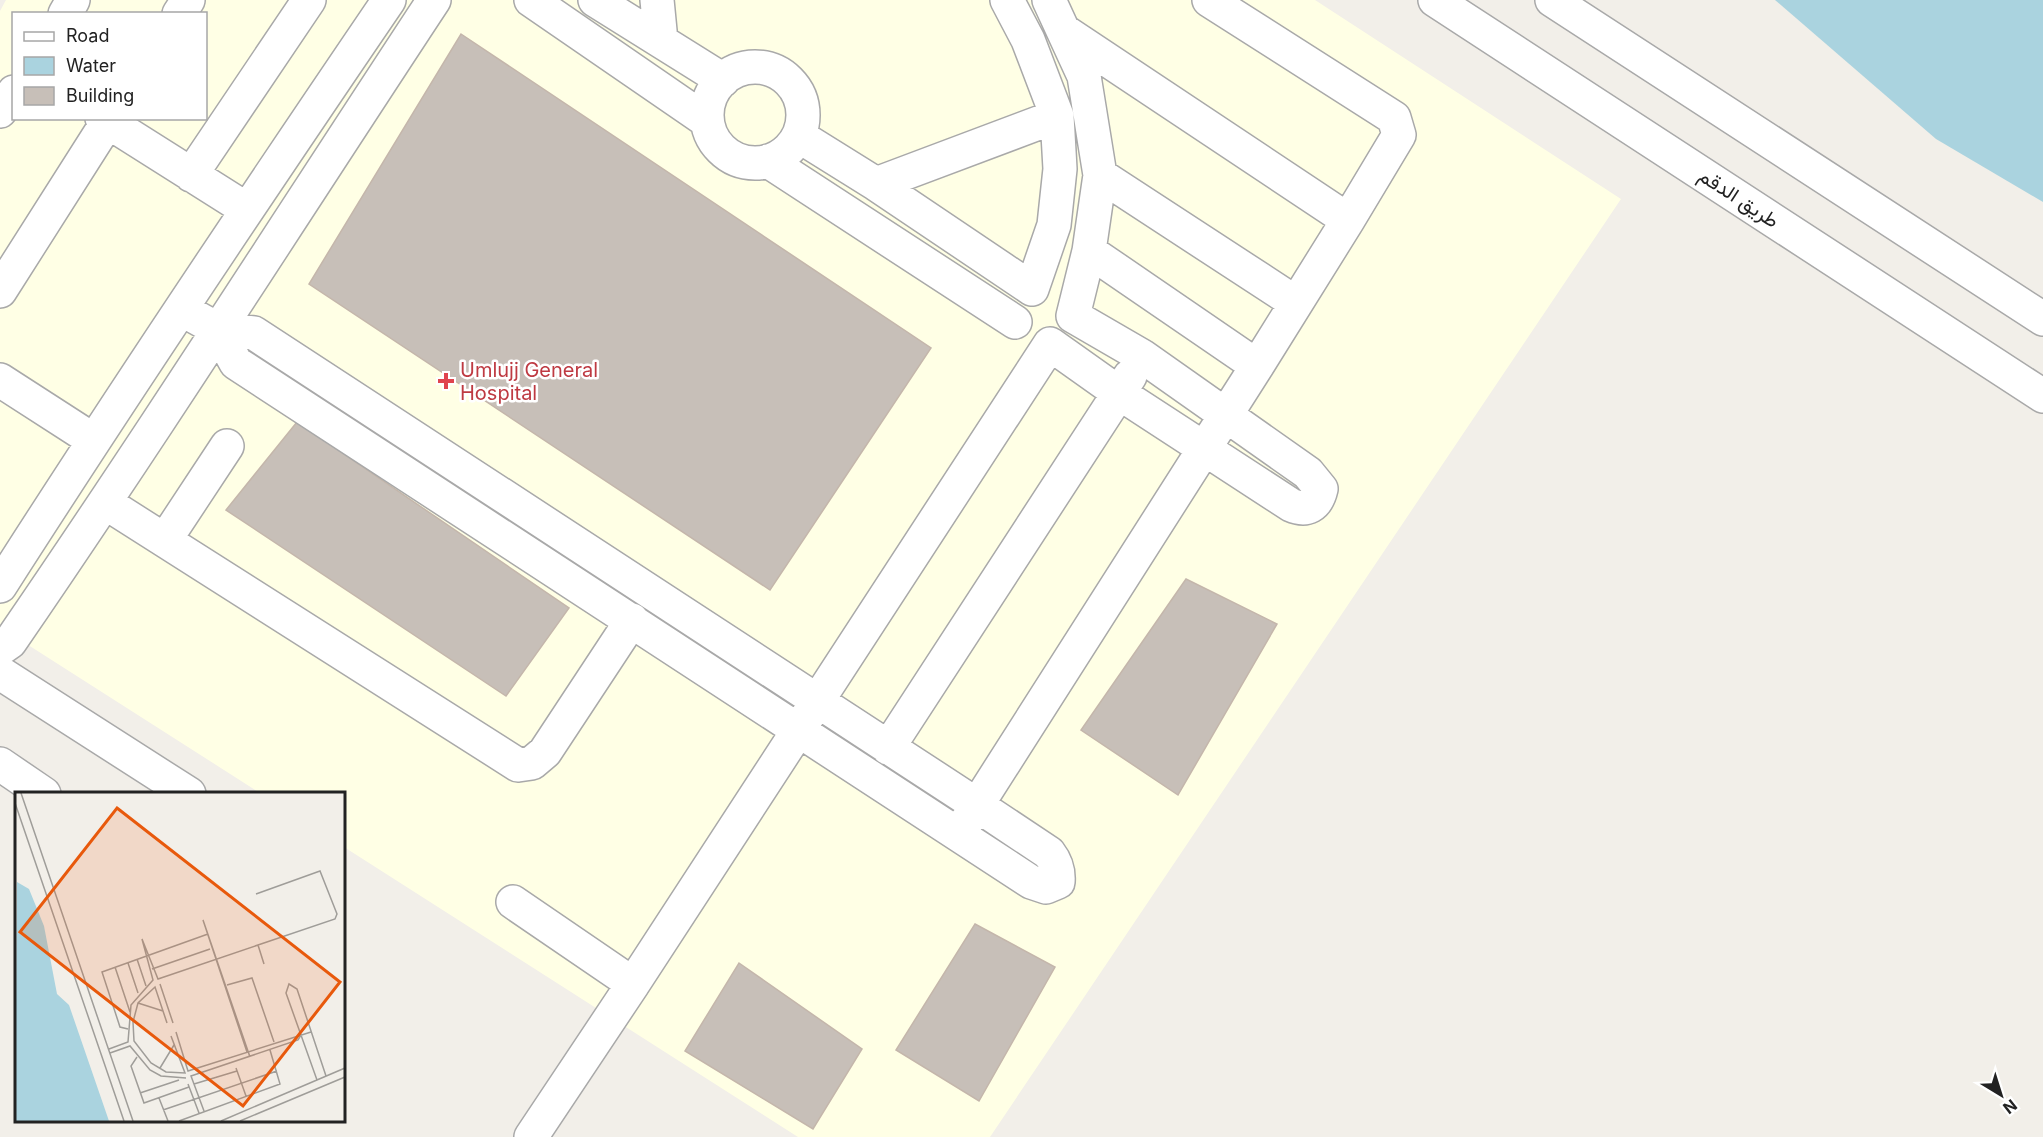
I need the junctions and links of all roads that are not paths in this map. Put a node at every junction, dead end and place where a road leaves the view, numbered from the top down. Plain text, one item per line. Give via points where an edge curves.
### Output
1 (309, 0) edge
2 (389, 0) edge
3 (434, 0) edge
4 (531, 0) edge
5 (595, 0) edge
6 (657, 0) edge
7 (1007, 0) edge
8 (1049, 0) edge
9 (1209, 0) edge
10 (1435, 0) edge
11 (1552, 0) edge
12 (1064, 31) junction
13 (661, 41) junction
14 (723, 80) junction
15 (12, 95) edge
16 (0, 111) edge
17 (1057, 116) junction
18 (107, 120) edge
19 (707, 122) junction
20 (799, 136) junction
21 (768, 161) junction
22 (191, 175) junction
23 (1100, 175) junction
24 (876, 184) junction
25 (246, 209) junction
26 (1348, 220) junction
27 (1089, 251) junction
28 (1032, 289) junction
29 (0, 291) edge
30 (1296, 303) junction
31 (181, 309) junction
32 (1073, 316) junction
33 (2043, 320) edge
34 (1016, 322) junction
35 (217, 329) junction
36 (1050, 344) junction
37 (1142, 356) junction
38 (1257, 366) junction
39 (0, 380) edge
40 (1119, 393) junction
41 (2043, 396) edge
42 (1225, 416) junction
43 (93, 440) junction
44 (227, 446) dead end
45 (1204, 448) junction
46 (501, 495) junction
47 (106, 503) junction
48 (482, 523) junction
49 (165, 540) junction
50 (0, 586) edge
51 (672, 607) junction
52 (644, 628) junction
53 (0, 649) edge
54 (0, 673) edge
55 (818, 702) junction
56 (799, 729) junction
57 (888, 748) junction
58 (0, 764) edge
59 (41, 792) edge
60 (186, 792) edge
61 (977, 805) junction
62 (959, 835) junction
63 (513, 902) dead end
64 (633, 984) junction
65 (531, 1137) edge

1 - 22 street
2 - 25 street
3 - 35 street
4 - 19 street
5 - 13 street
6 - 13 street
7 - 17 street via 1028,40
8 - 12 street
9 - 26 street via 1394,118 1399,135
10 - 41 street, طريق الدقم
11 - 33 street
12 - 23 street via 1084,76
12 - 26 street
13 - 14 street
14 - 19 street via 712,96
14 - 20 street via 742,69 756,67 782,75 799,95 803,108
15 - 16 street
17 - 24 street
17 - 28 street via 1060,169 1054,225
18 - 22 street
18 - 29 street
19 - 21 street via 711,135 728,155 748,162
20 - 21 street via 781,156
20 - 24 street
21 - 34 street
22 - 25 street
23 - 27 street
23 - 30 street
24 - 28 street
25 - 31 street
26 - 30 street
27 - 32 street
27 - 38 street
28 - 32 street via 1059,292
28 - 34 street via 1015,311
30 - 38 street
31 - 35 street
31 - 43 street
32 - 36 street via 1068,332
32 - 37 street
34 - 36 street via 1028,340
35 - 46 street via 254,333
35 - 47 street
35 - 48 street via 236,363
36 - 40 street
36 - 55 street
37 - 40 street
37 - 42 street
38 - 42 street
39 - 43 street
40 - 45 street
40 - 57 street
42 - 45 street
42 - 45 street via 1308,473 1321,489 1319,499 1300,509
43 - 50 street
44 - 49 street
45 - 61 street
46 - 48 street
46 - 51 street
47 - 49 street
47 - 53 street via 10,642
48 - 52 street
49 - 52 street via 518,765 532,763 545,752
51 - 52 street
51 - 55 street
52 - 56 street
54 - 60 street
55 - 56 street
55 - 57 street
56 - 62 street
56 - 64 street
57 - 61 street
58 - 59 street
61 - 62 street
61 - 62 street via 1049,853 1056,862 1058,882 1046,887 1030,882
63 - 64 street
64 - 65 street

